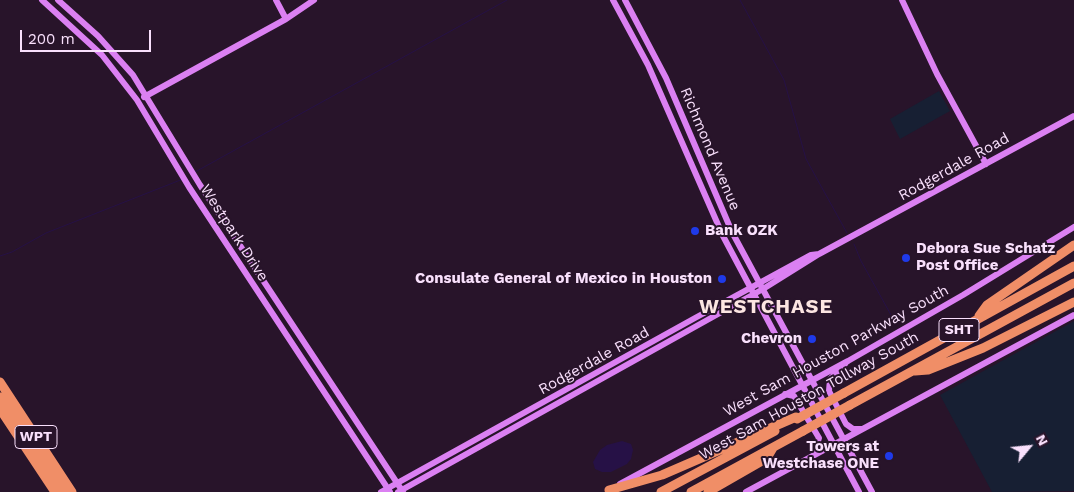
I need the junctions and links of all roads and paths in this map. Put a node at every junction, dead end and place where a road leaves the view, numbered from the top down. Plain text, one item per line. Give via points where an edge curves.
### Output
1 (42, 0) edge
2 (58, 0) edge
3 (276, 0) edge
4 (314, 0) edge
5 (613, 0) edge
6 (625, 0) edge
7 (902, 0) edge
8 (72, 12) junction
9 (286, 19) junction
10 (65, 20) junction
11 (648, 42) junction
12 (637, 43) junction
13 (110, 48) junction
14 (102, 55) junction
15 (146, 96) junction
16 (137, 100) junction
17 (679, 109) junction
18 (669, 114) junction
19 (1074, 116) edge
20 (986, 164) junction
21 (705, 172) junction
22 (696, 176) junction
23 (1074, 226) edge
24 (732, 232) junction
25 (723, 236) junction
26 (1074, 245) edge
27 (1074, 266) edge
28 (1074, 283) edge
29 (761, 286) junction
30 (752, 291) junction
31 (1074, 302) edge
32 (1074, 315) edge
33 (695, 318) junction
34 (976, 320) junction
35 (696, 326) junction
36 (632, 358) junction
37 (848, 361) junction
38 (912, 371) junction
39 (812, 380) junction
40 (0, 382) edge
41 (802, 385) junction
42 (785, 394) junction
43 (0, 397) edge
44 (0, 409) edge
45 (796, 418) junction
46 (863, 429) junction
47 (844, 439) junction
48 (834, 445) junction
49 (774, 446) junction
50 (471, 447) junction
51 (46, 451) junction
52 (814, 455) junction
53 (850, 475) junction
54 (398, 483) junction
55 (389, 490) edge
56 (401, 491) edge
57 (607, 491) edge
58 (54, 492) edge
59 (62, 492) edge
60 (72, 492) edge
61 (79, 492) edge
62 (381, 492) edge
63 (662, 492) edge
64 (691, 492) edge
65 (708, 492) edge
66 (746, 492) edge
67 (858, 492) edge
68 (863, 492) edge
69 (872, 492) edge

1 - 10 main road, Westpark Drive
2 - 8 main road, Westpark Drive
3 - 9 main road
4 - 9 main road
5 - 12 main road, Richmond Avenue
6 - 11 main road, Richmond Avenue
7 - 20 main road via 937,74
8 - 10 main road
8 - 13 main road, Westpark Drive
9 - 15 main road
10 - 14 main road, Westpark Drive
11 - 12 main road
11 - 17 main road, Richmond Avenue
12 - 18 main road, Richmond Avenue
13 - 14 main road
13 - 15 main road, Westpark Drive
14 - 16 main road, Westpark Drive
15 - 16 main road
15 - 54 main road, Westpark Drive via 200,185
16 - 55 main road, Westpark Drive via 176,167
17 - 18 main road
17 - 21 main road, Richmond Avenue
18 - 22 main road, Richmond Avenue
19 - 20 main road, Rodgerdale Road
20 - 29 main road, Rodgerdale Road
21 - 22 main road
21 - 24 main road, Richmond Avenue
22 - 25 main road, Richmond Avenue
23 - 37 main road, West Sam Houston Parkway South
24 - 25 main road
24 - 29 main road, Richmond Avenue
25 - 30 main road, Richmond Avenue
26 - 34 highway via 987,305
27 - 34 highway, West Sam Houston Tollway South / SHT
28 - 38 highway, West Sam Houston Tollway South / SHT
29 - 30 main road, Rodgerdale Road
29 - 39 main road, Richmond Avenue
30 - 33 main road, Rodgerdale Road
30 - 35 main road, Rodgerdale Road
30 - 41 main road, Richmond Avenue
31 - 38 highway via 983,348 928,370
32 - 46 main road
33 - 35 main road
33 - 36 main road, Rodgerdale Road
34 - 45 highway, West Sam Houston Tollway South / SHT, bridge
35 - 36 main road, Rodgerdale Road
36 - 50 main road, Rodgerdale Road
37 - 39 main road, West Sam Houston Parkway South
37 - 46 main road via 830,379 829,391 846,424 853,429
38 - 49 highway, West Sam Houston Tollway South / SHT, bridge
39 - 41 main road, West Sam Houston Parkway South
39 - 47 main road, Richmond Avenue
40 - 51 highway, WPT
41 - 42 main road, West Sam Houston Parkway South
41 - 48 main road, Richmond Avenue
42 - 52 main road via 794,396 819,438
42 - 57 main road, West Sam Houston Parkway South
43 - 59 highway, WPT
44 - 58 highway
45 - 57 highway via 662,475
45 - 63 highway, West Sam Houston Tollway South
46 - 47 main road
47 - 48 main road
47 - 69 main road, Richmond Avenue
48 - 52 main road
48 - 53 main road, Richmond Avenue
49 - 64 highway, West Sam Houston Tollway South / SHT
49 - 65 highway via 767,458
50 - 54 main road, Rodgerdale Road
50 - 56 main road, Rodgerdale Road
51 - 60 highway, WPT
51 - 61 highway
52 - 66 main road
53 - 67 main road, Richmond Avenue
53 - 68 main road
54 - 55 main road, Rodgerdale Road
54 - 56 main road, Westpark Drive
55 - 62 main road, Rodgerdale Road

